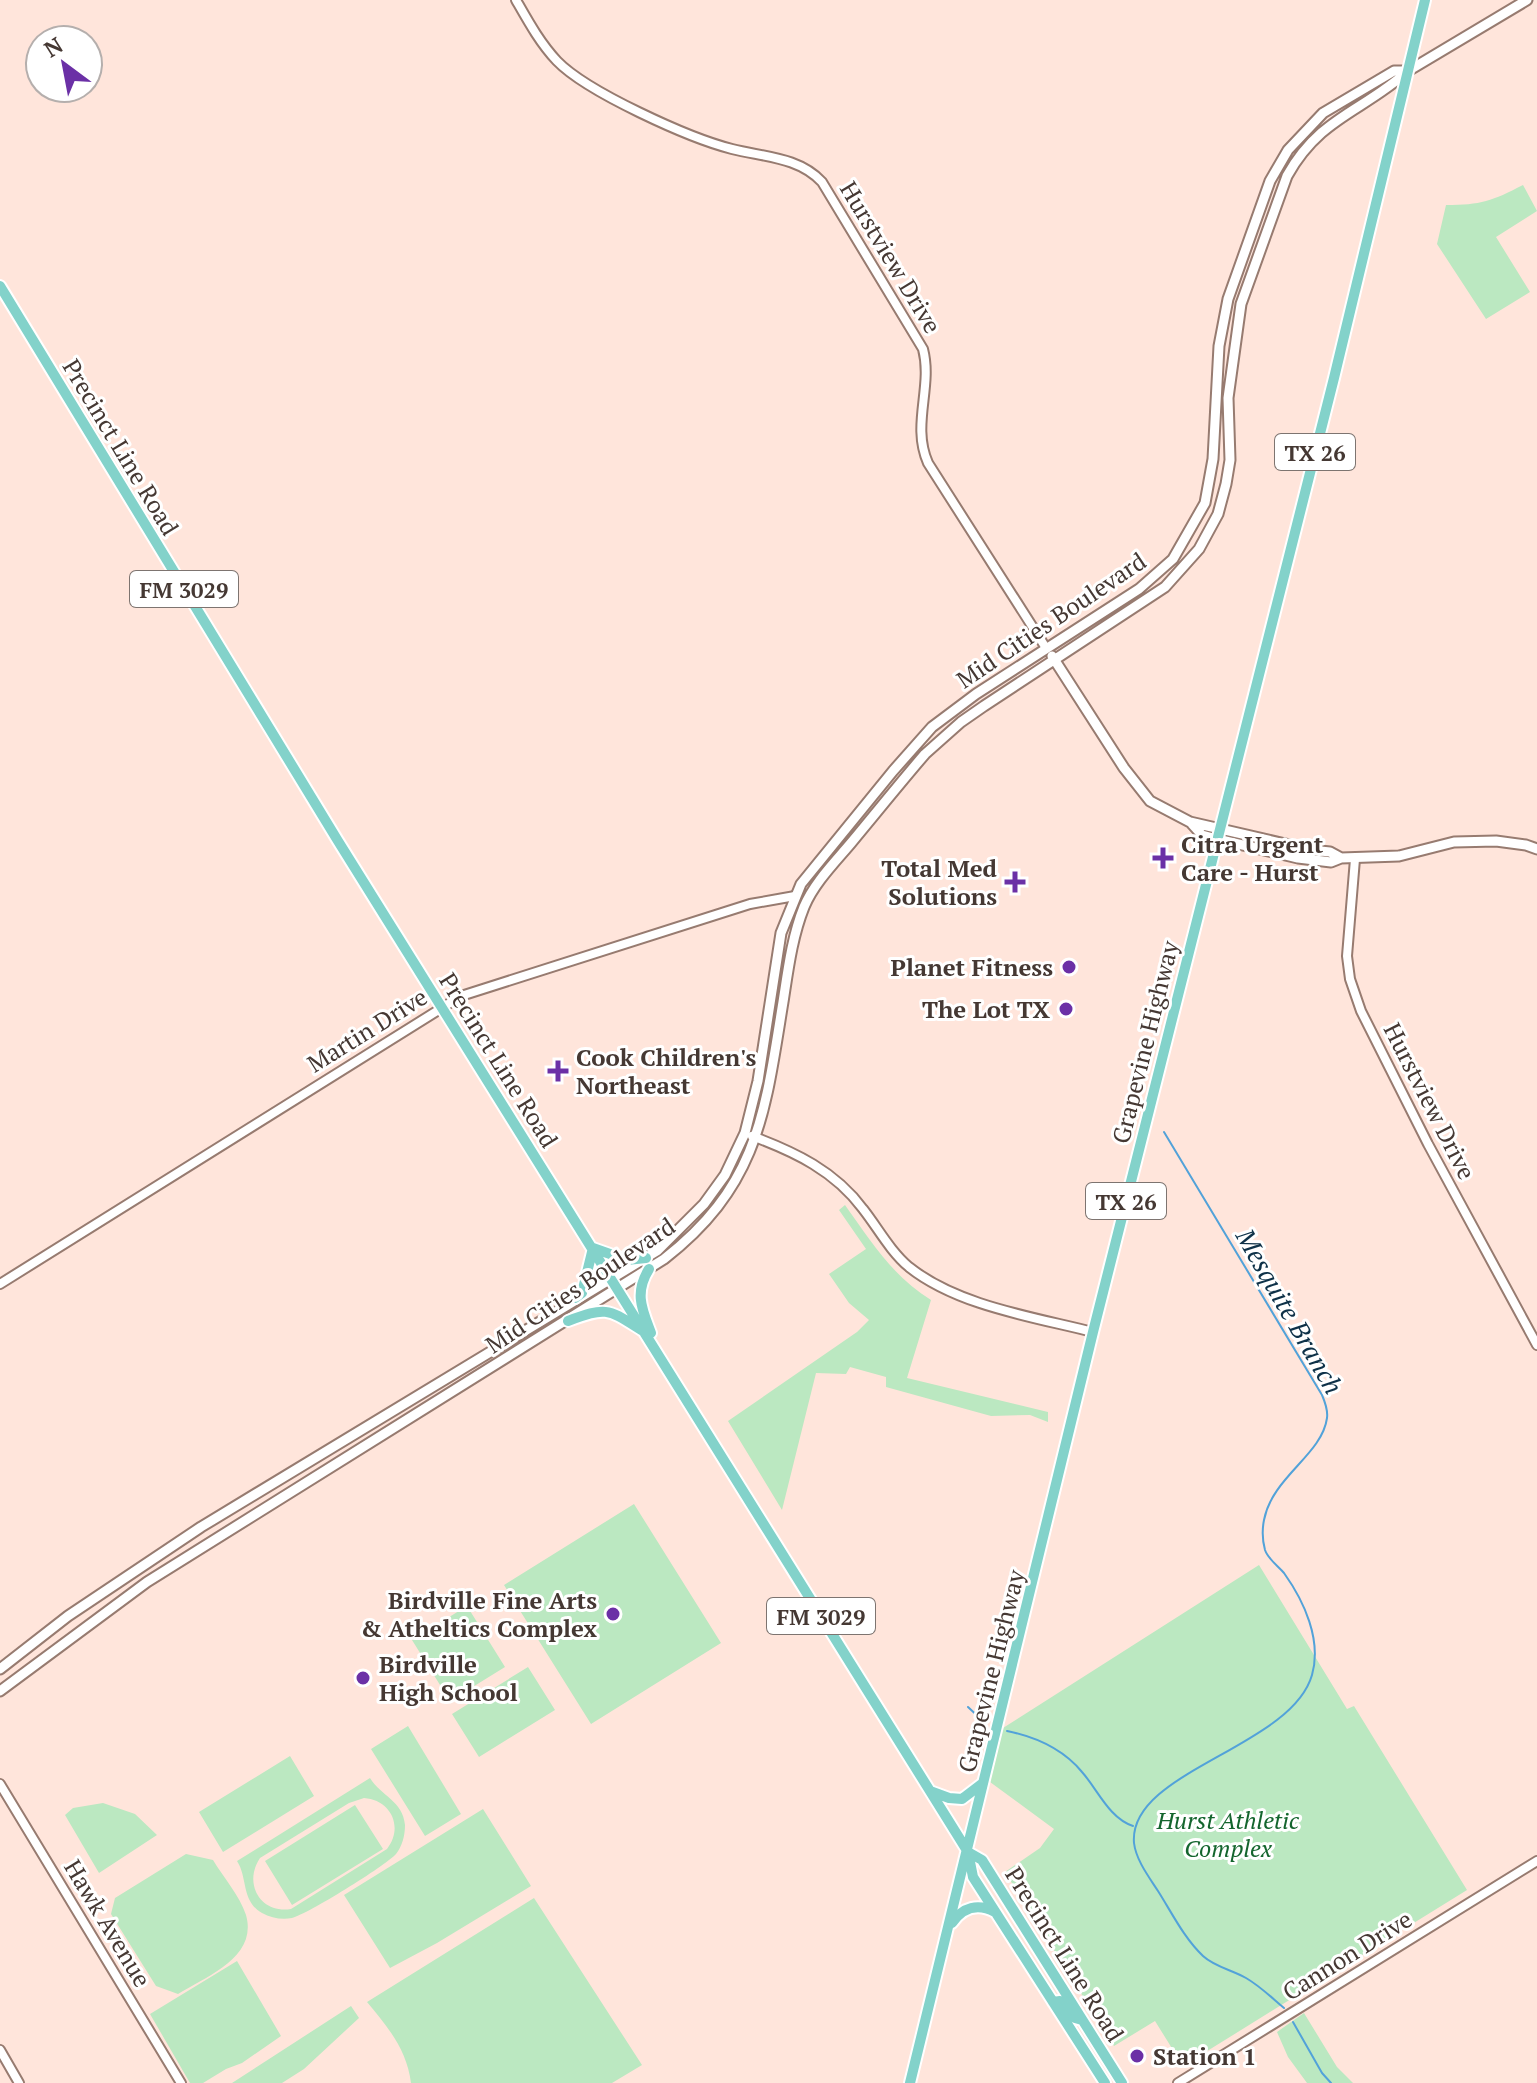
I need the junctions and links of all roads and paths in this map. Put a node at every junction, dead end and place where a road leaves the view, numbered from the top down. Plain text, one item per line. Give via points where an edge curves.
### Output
1 (516, 0) edge
2 (1425, 0) edge
3 (1527, 0) edge
4 (1408, 71) junction
5 (0, 286) edge
6 (1207, 495) junction
7 (1223, 498) junction
8 (1128, 596) junction
9 (1136, 607) junction
10 (1046, 648) junction
11 (1054, 660) junction
12 (932, 727) junction
13 (941, 738) junction
14 (1218, 835) junction
15 (1537, 849) edge
16 (1355, 859) junction
17 (795, 896) junction
18 (792, 946) junction
19 (442, 1007) junction
20 (745, 1133) junction
21 (756, 1137) junction
22 (697, 1212) junction
23 (685, 1242) junction
24 (593, 1248) junction
25 (646, 1258) junction
26 (649, 1269) junction
27 (612, 1278) junction
28 (0, 1284) edge
29 (619, 1289) junction
30 (575, 1298) junction
31 (568, 1321) junction
32 (1093, 1332) junction
33 (646, 1333) junction
34 (1537, 1345) edge
35 (653, 1346) junction
36 (445, 1377) junction
37 (457, 1390) junction
38 (448, 1395) junction
39 (262, 1489) junction
40 (283, 1497) junction
41 (123, 1578) junction
42 (134, 1591) junction
43 (0, 1669) edge
44 (0, 1691) edge
45 (985, 1781) junction
46 (0, 1784) edge
47 (930, 1791) junction
48 (968, 1852) junction
49 (1537, 1861) edge
50 (995, 1912) junction
51 (948, 1932) junction
52 (1028, 1963) junction
53 (1066, 1994) junction
54 (1053, 2002) junction
55 (1082, 2020) junction
56 (0, 2050) edge
57 (19, 2083) edge
58 (181, 2083) edge
59 (910, 2083) edge
60 (1105, 2083) edge
61 (1122, 2083) edge
62 (1178, 2083) edge

1 - 10 street, Hurstview Drive via 547,48 576,78 709,143 799,164 822,182 923,349 920,437 928,463
2 - 4 main road, TX 26
3 - 4 main road
4 - 6 main road, Mid Cities Boulevard via 1394,71 1323,113 1288,150 1270,181 1225,313
4 - 7 main road, Mid Cities Boulevard via 1333,121 1305,148 1287,176 1241,304 1229,382 1230,460
4 - 14 main road, Grapevine Highway / TX 26
5 - 19 main road, Precinct Line Road / FM 3029
6 - 7 main road
6 - 8 main road, Mid Cities Boulevard via 1173,559
7 - 9 main road, Mid Cities Boulevard via 1199,549 1165,587
8 - 9 main road
8 - 10 main road, Mid Cities Boulevard
9 - 11 main road, Mid Cities Boulevard
10 - 11 main road, Hurstview Drive
10 - 12 main road, Mid Cities Boulevard
11 - 13 main road, Mid Cities Boulevard
11 - 14 main road, Hurstview Drive via 1142,794 1159,808
12 - 13 main road
12 - 17 main road, Mid Cities Boulevard via 817,862
13 - 18 main road, Mid Cities Boulevard via 827,871 806,902
14 - 16 main road, Hurstview Drive
14 - 32 main road, Grapevine Highway / TX 26
15 - 16 main road, Hurstview Drive via 1496,841 1454,842 1399,856
16 - 34 street, Hurstview Drive via 1347,956 1361,1011
17 - 18 main road
17 - 19 street, Martin Drive via 750,904 467,994
17 - 20 main road, Mid Cities Boulevard via 781,933
18 - 21 main road, Mid Cities Boulevard via 771,1085
19 - 24 main road, Precinct Line Road / FM 3029
19 - 28 street, Martin Drive
20 - 21 street
20 - 22 main road, Mid Cities Boulevard via 725,1175
21 - 23 main road, Mid Cities Boulevard via 734,1184
21 - 32 street via 835,1178 898,1256 937,1286 960,1297
22 - 23 main road
22 - 25 main road, Mid Cities Boulevard
23 - 26 main road, Mid Cities Boulevard
24 - 25 main road via 627,1260
24 - 27 main road, Precinct Line Road / FM 3029
24 - 30 main road via 582,1293
25 - 27 main road, Mid Cities Boulevard
26 - 29 main road, Mid Cities Boulevard
26 - 35 main road via 639,1302
27 - 29 main road, Precinct Line Road / FM 3029
27 - 30 main road, Mid Cities Boulevard
29 - 31 main road, Mid Cities Boulevard
29 - 33 main road, Precinct Line Road / FM 3029
30 - 36 main road, Mid Cities Boulevard
31 - 33 main road via 613,1312
31 - 37 main road, Mid Cities Boulevard
32 - 45 main road, Grapevine Highway / TX 26
33 - 35 main road, Precinct Line Road / FM 3029
35 - 47 main road, Precinct Line Road / FM 3029
36 - 37 main road
36 - 38 main road
36 - 39 main road, Mid Cities Boulevard
37 - 38 main road, Mid Cities Boulevard
38 - 40 main road, Mid Cities Boulevard
39 - 40 main road
39 - 41 main road, Mid Cities Boulevard
40 - 42 main road, Mid Cities Boulevard
41 - 42 main road
41 - 43 main road, Mid Cities Boulevard
42 - 44 main road, Mid Cities Boulevard
45 - 47 main road via 962,1799
45 - 48 main road, Grapevine Highway / TX 26
46 - 58 street, Hawk Avenue
47 - 48 main road, Precinct Line Road / FM 3029
48 - 50 main road, Precinct Line Road / FM 3029 via 973,1877
48 - 51 main road, Grapevine Highway / TX 26
48 - 53 main road, Precinct Line Road / FM 3029 via 982,1860
49 - 62 street, Cannon Drive
50 - 51 main road via 978,1906 962,1910
50 - 52 main road, Precinct Line Road / FM 3029
51 - 59 main road, Grapevine Highway / TX 26
52 - 53 main road via 1054,1992
52 - 54 main road, Precinct Line Road / FM 3029
53 - 55 main road, Precinct Line Road / FM 3029
54 - 55 main road via 1060,2001
54 - 60 main road, Precinct Line Road / FM 3029
55 - 61 main road, Precinct Line Road / FM 3029
56 - 57 street

